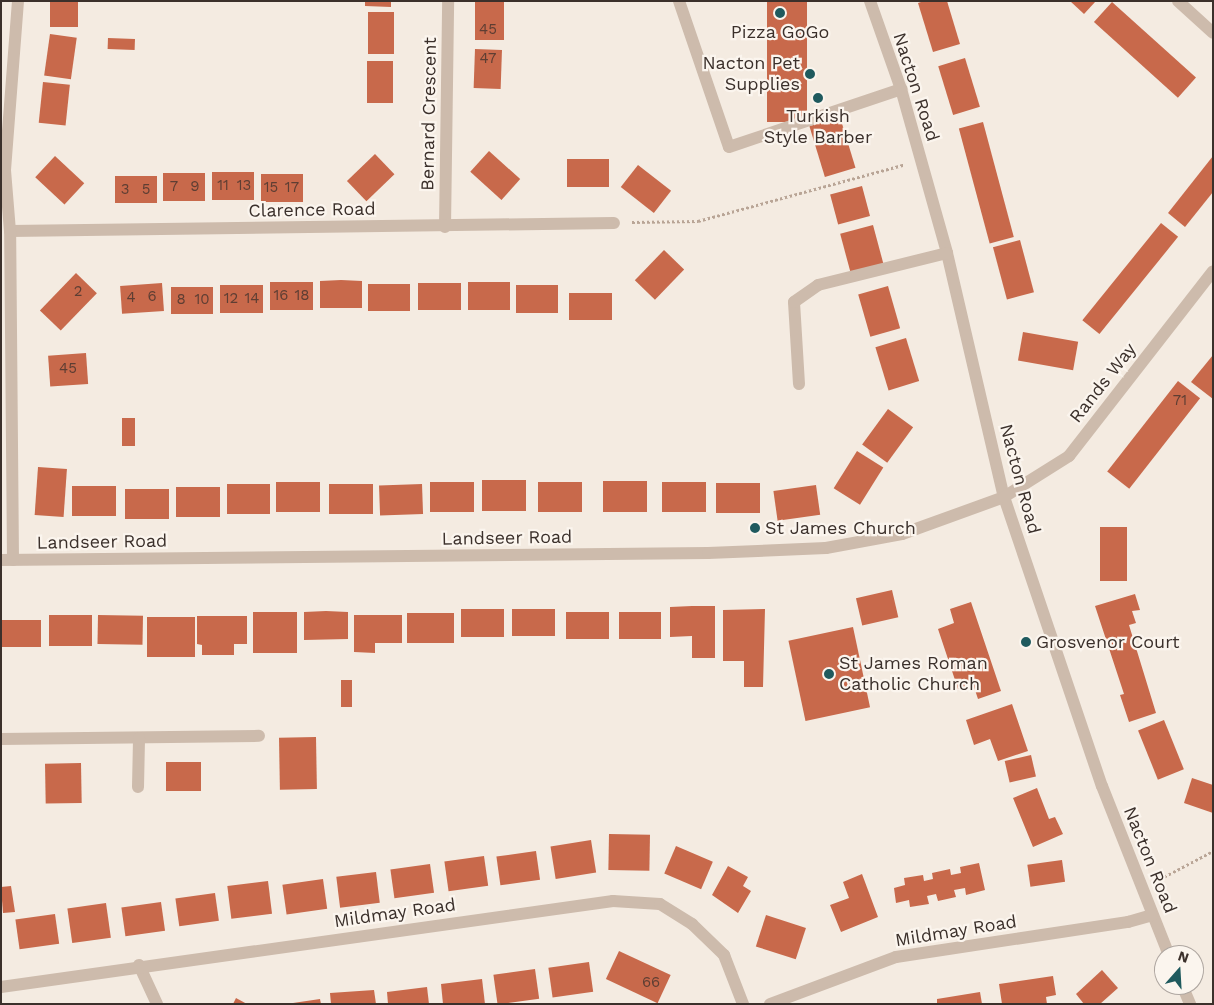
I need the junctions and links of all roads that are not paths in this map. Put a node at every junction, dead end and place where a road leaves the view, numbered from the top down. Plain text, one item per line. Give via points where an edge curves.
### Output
1 (18, 1) edge
2 (448, 1) edge
3 (680, 1) edge
4 (870, 1) edge
5 (1178, 1) edge
6 (1213, 32) edge
7 (901, 89) junction
8 (614, 223) road end
9 (444, 227) junction
10 (10, 231) junction
11 (947, 253) junction
12 (1213, 271) edge
13 (799, 384) dead end
14 (1004, 497) junction
15 (7, 560) edge
16 (259, 736) dead end
17 (138, 738) junction
18 (1, 740) edge
19 (138, 788) dead end
20 (1152, 915) junction
21 (1166, 945) edge
22 (139, 966) junction
23 (1, 987) edge
24 (157, 1004) edge
25 (743, 1004) edge
26 (770, 1004) edge

1 - 10 street via 5,170
2 - 9 street, Bernard Crescent
3 - 7 street via 729,147
4 - 7 street, Nacton Road
5 - 6 street
7 - 11 street, Nacton Road
8 - 9 street, Clarence Road
9 - 10 street, Clarence Road
10 - 15 street
11 - 13 street via 818,285 794,302
11 - 14 street, Nacton Road
12 - 14 street, Rands Way via 1068,456
14 - 15 street, Landseer Road via 902,534 826,548 708,554
14 - 20 street, Nacton Road via 1102,786
16 - 17 street
17 - 18 street
17 - 19 street
20 - 21 street, Nacton Road
20 - 26 street, Mildmay Road via 1128,922 896,957
22 - 23 street, Mildmay Road
22 - 24 street
22 - 25 street, Mildmay Road via 613,901 651,903 660,904 692,924 724,955

